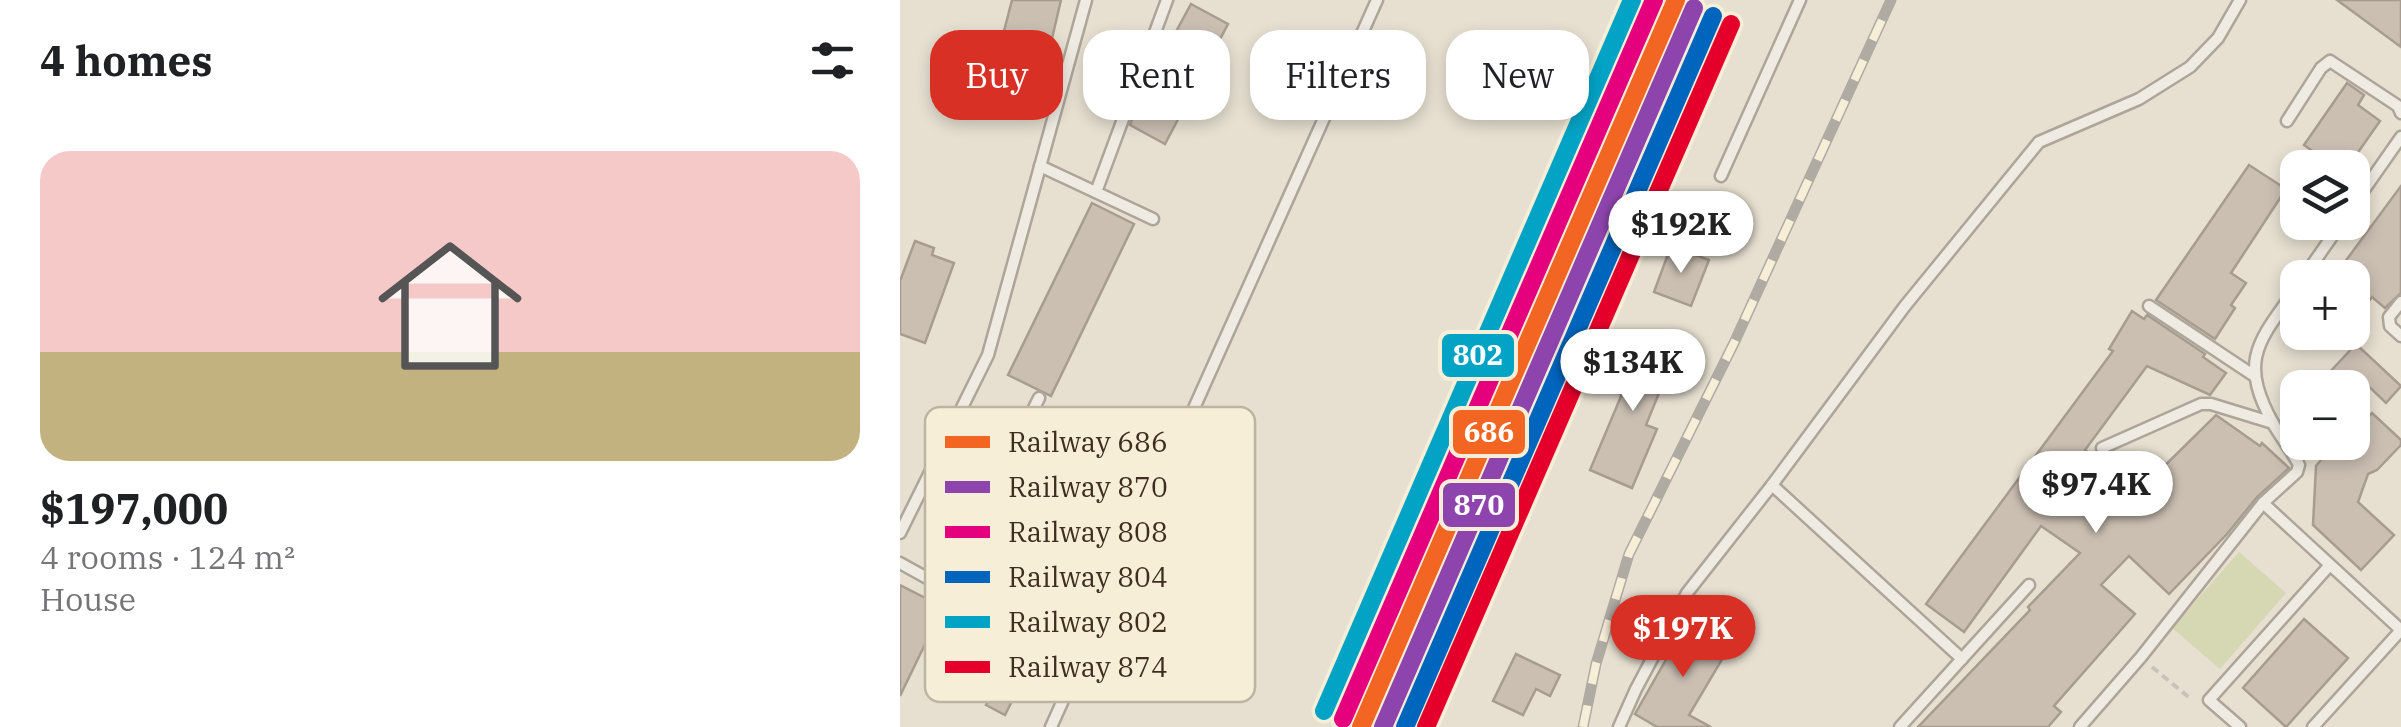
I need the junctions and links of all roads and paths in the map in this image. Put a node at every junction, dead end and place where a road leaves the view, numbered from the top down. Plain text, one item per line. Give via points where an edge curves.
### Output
1 (1086, 0) edge
2 (1167, 0) edge
3 (1377, 0) edge
4 (1800, 0) edge
5 (2240, 0) edge
6 (2401, 113) edge
7 (2287, 120) dead end
8 (2401, 137) edge
9 (1040, 166) junction
10 (1721, 176) dead end
11 (2370, 181) edge
12 (1096, 192) junction
13 (1154, 219) dead end
14 (2401, 302) edge
15 (2149, 306) dead end
16 (2280, 311) edge
17 (2401, 336) edge
18 (2254, 375) junction
19 (1039, 398) dead end
20 (962, 407) edge
21 (1035, 407) edge
22 (1194, 407) edge
23 (2272, 423) junction
24 (2102, 448) dead end
25 (925, 482) edge
26 (1772, 484) junction
27 (2264, 503) junction
28 (900, 533) edge
29 (900, 563) edge
30 (2329, 566) junction
31 (925, 577) edge
32 (2029, 586) dead end
33 (2401, 630) edge
34 (2141, 657) junction
35 (1962, 660) junction
36 (2209, 700) junction
37 (1062, 702) edge
38 (1051, 727) edge
39 (1619, 727) edge
40 (1900, 727) edge
41 (2080, 727) edge
42 (2240, 727) edge
43 (2313, 727) edge

1 - 9 lane
2 - 12 lane
3 - 22 lane
4 - 10 lane
5 - 26 lane via 2218,38 2190,66 2139,99 2039,142
6 - 7 lane via 2330,61
8 - 11 lane
9 - 12 lane
9 - 20 lane via 988,355
12 - 13 lane
14 - 17 lane via 2389,317
15 - 18 lane
16 - 18 lane via 2261,338
18 - 23 lane
19 - 21 lane
23 - 24 lane via 2201,404
23 - 27 lane via 2298,472
25 - 28 lane
26 - 35 lane
26 - 39 lane via 1686,593
27 - 30 lane
27 - 34 lane
29 - 31 lane
30 - 33 lane
30 - 36 lane
32 - 35 lane
33 - 43 lane
34 - 36 path via 2194,702
34 - 41 lane
35 - 40 lane
36 - 42 lane
37 - 38 lane

